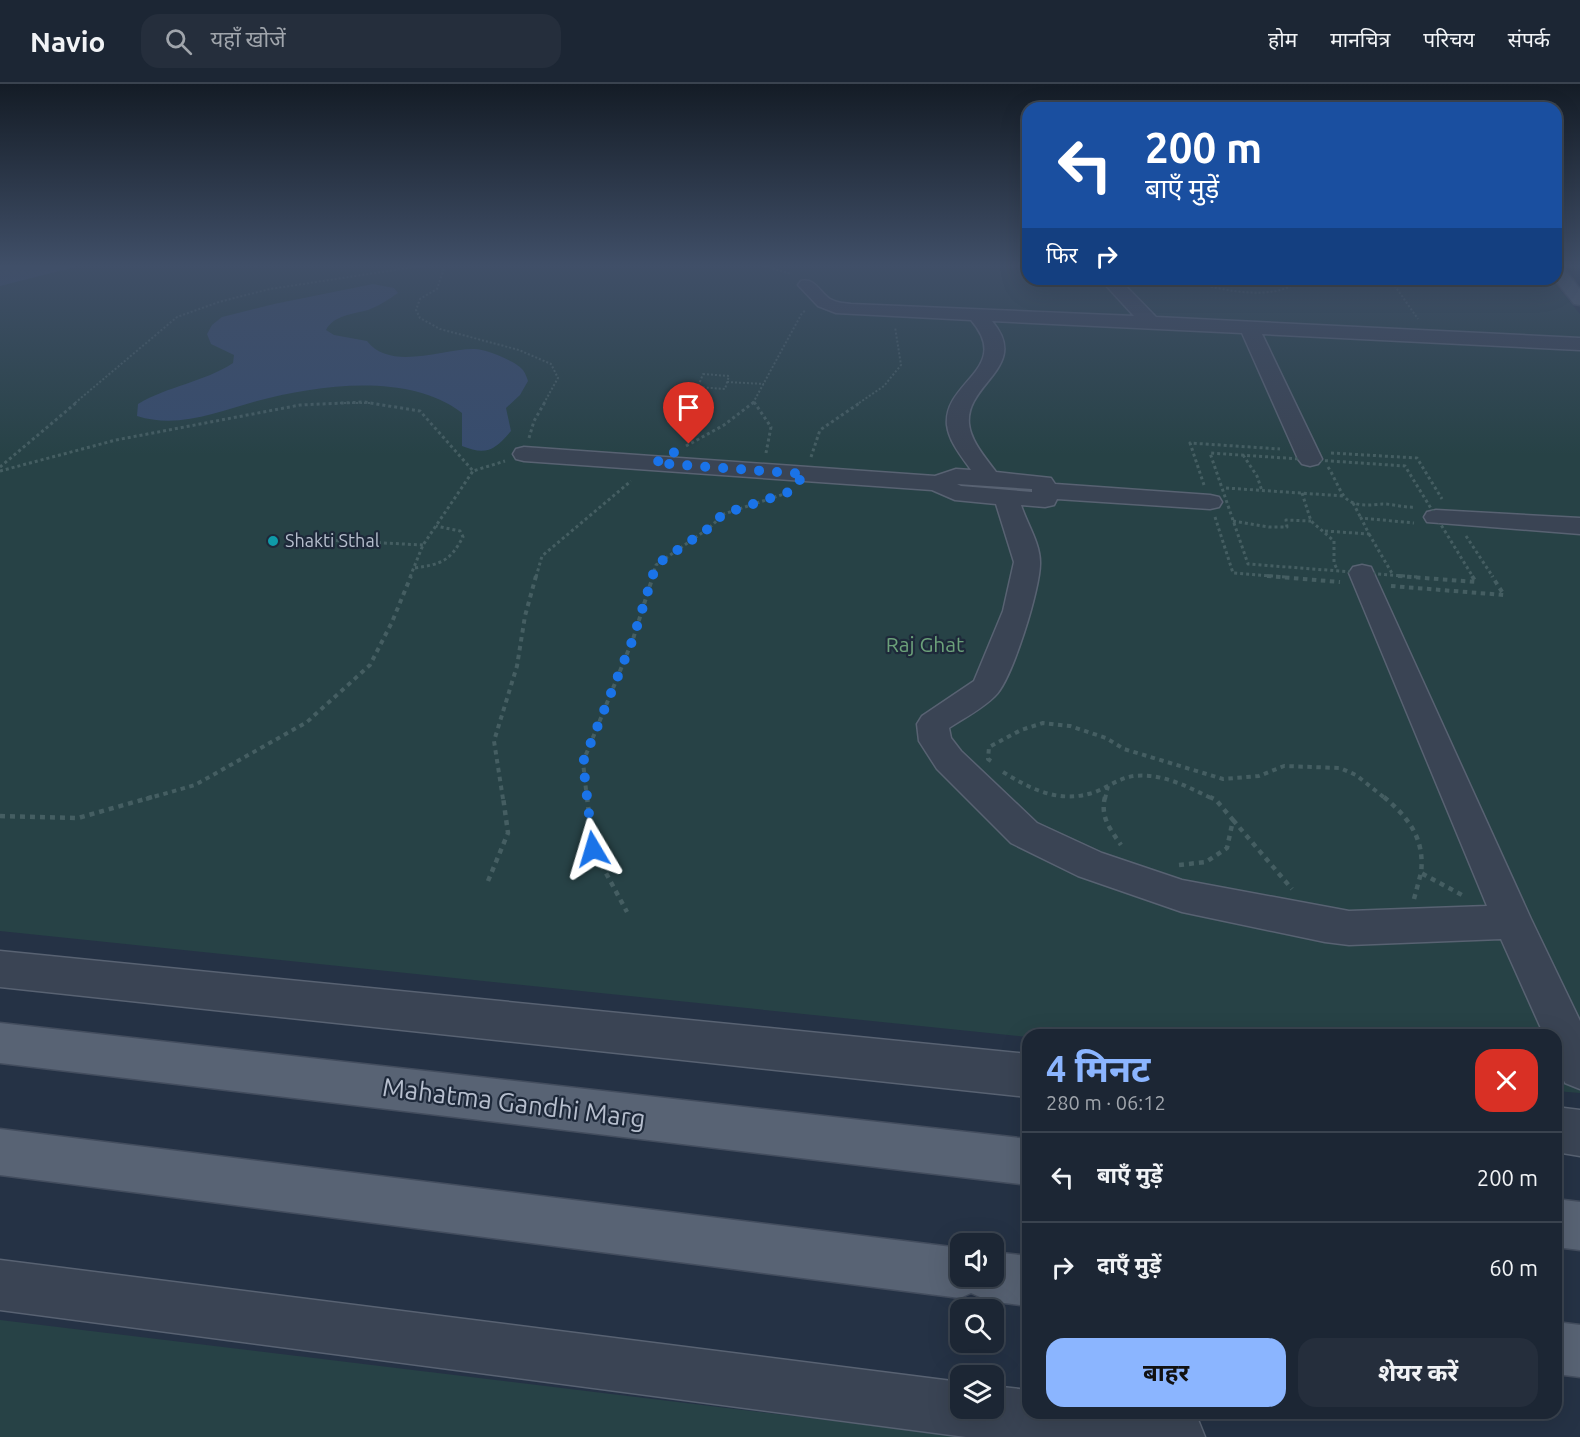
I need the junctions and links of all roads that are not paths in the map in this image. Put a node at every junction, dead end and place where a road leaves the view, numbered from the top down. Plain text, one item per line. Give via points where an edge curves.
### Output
1 (987, 328) edge
2 (1250, 328) edge
3 (1272, 328) edge
4 (1580, 344) edge
5 (1309, 452) road end
6 (524, 454) road end
7 (999, 488) junction
8 (1216, 495) road end
9 (1431, 519) road end
10 (1580, 526) edge
11 (1367, 582) road end
12 (1513, 922) junction
13 (0, 969) edge
14 (0, 1043) edge
15 (1580, 1068) edge
16 (1022, 1075) edge
17 (1562, 1131) edge
18 (1580, 1133) edge
19 (0, 1152) edge
20 (1022, 1161) edge
21 (1562, 1224) edge
22 (1580, 1226) edge
23 (950, 1272) edge
24 (1004, 1278) edge
25 (1022, 1280) edge
26 (0, 1285) edge
27 (1562, 1349) edge
28 (1580, 1351) edge
29 (1022, 1417) edge
30 (1038, 1419) edge
31 (1177, 1437) edge

1 - 7 street via 995,345 987,372 960,407 958,421 962,438
2 - 5 street
3 - 4 street
6 - 7 street via 938,483 955,493
7 - 8 street via 1045,500 1044,491
7 - 12 street via 1021,537 1027,562 1017,611 985,688 933,724 935,741 949,760 1024,833 1091,865 1182,896 1324,925 1349,928
9 - 10 street
11 - 12 street
12 - 15 street
13 - 16 street
14 - 20 main road, Mahatma Gandhi Marg
17 - 18 street
19 - 23 main road
21 - 22 main road
24 - 25 main road
26 - 29 street
27 - 28 main road
30 - 31 street

